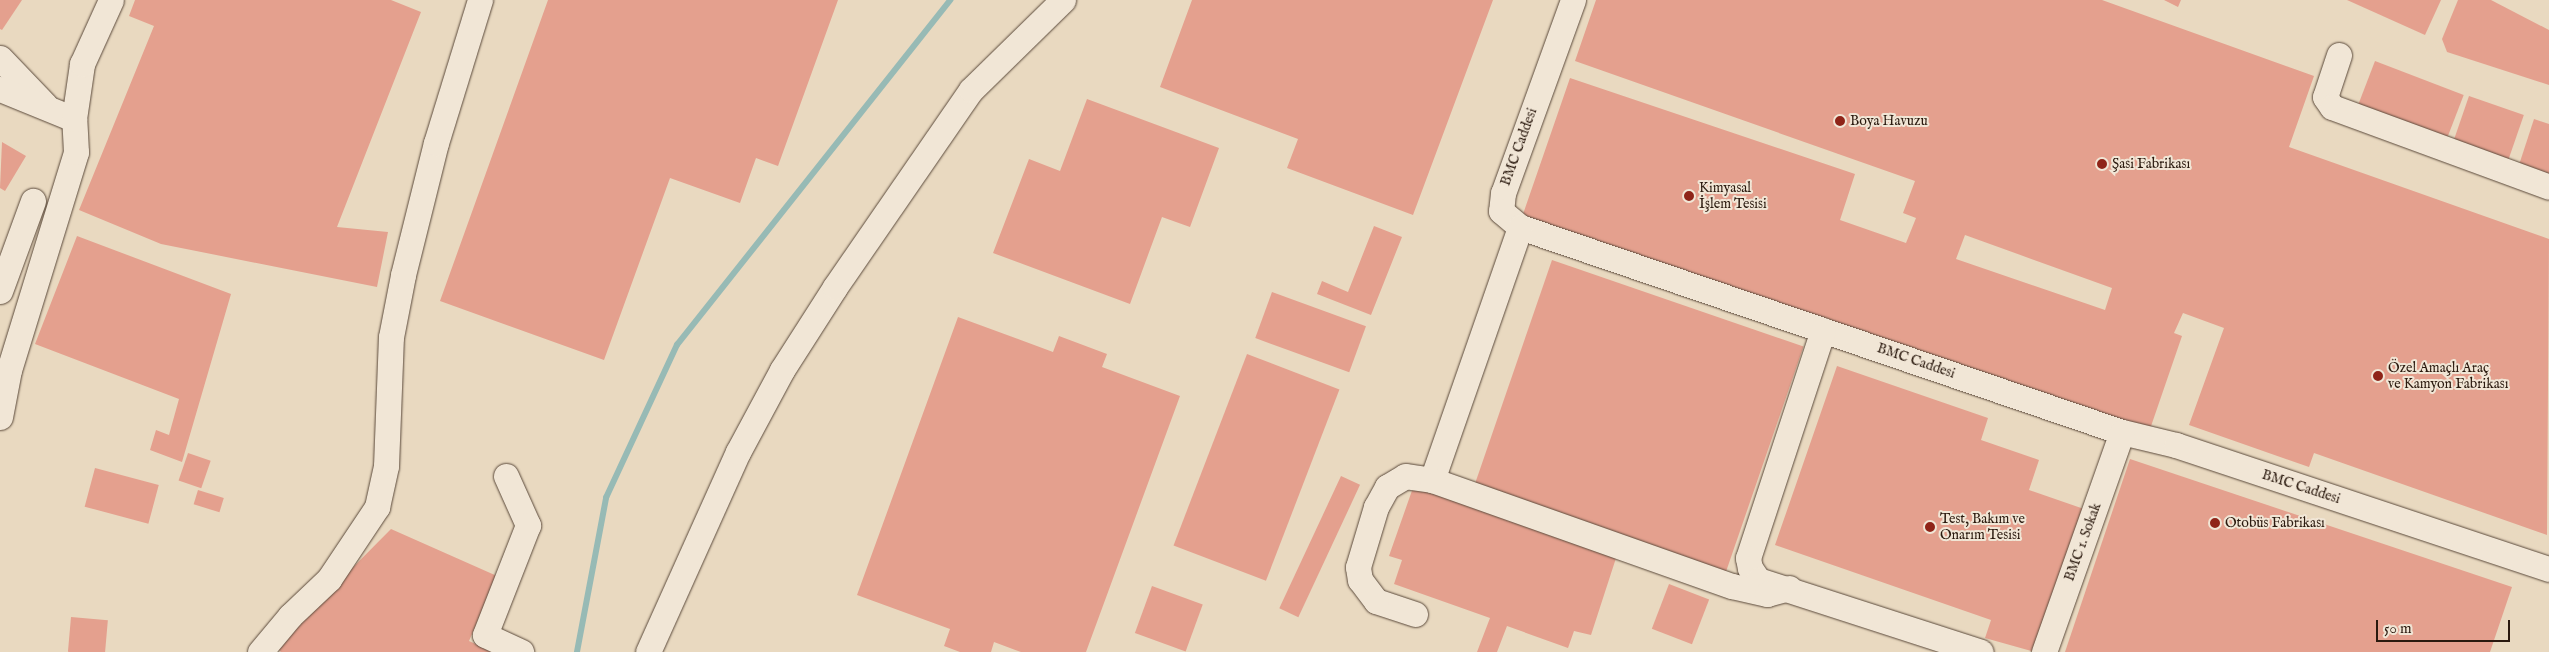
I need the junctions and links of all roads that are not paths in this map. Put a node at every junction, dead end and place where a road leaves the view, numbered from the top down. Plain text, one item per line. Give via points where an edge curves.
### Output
1 (111, 0) edge
2 (480, 0) edge
3 (1063, 0) edge
4 (1573, 0) edge
5 (2340, 55) dead end
6 (0, 58) edge
7 (0, 89) edge
8 (48, 108) junction
9 (74, 118) junction
10 (2549, 187) edge
11 (33, 201) dead end
12 (1520, 227) junction
13 (0, 292) edge
14 (1823, 330) junction
15 (6, 360) edge
16 (0, 418) edge
17 (2122, 432) junction
18 (506, 476) dead end
19 (1432, 480) junction
20 (2549, 569) edge
21 (1789, 588) junction
22 (1414, 614) dead end
23 (260, 652) edge
24 (520, 652) edge
25 (648, 652) edge
26 (1981, 652) edge
27 (2044, 652) edge

1 - 9 street via 82,64
2 - 23 street via 436,143 403,275 391,337 386,466 376,507 329,579
3 - 25 street via 971,90 835,287 782,370 738,452
4 - 12 street, BMC Caddesi via 1502,193 1502,211
5 - 10 street via 2325,97 2332,107
6 - 8 street
7 - 8 street
8 - 9 street
9 - 15 street via 76,152
11 - 13 street
12 - 14 street, BMC Caddesi
12 - 19 street
14 - 17 street, BMC Caddesi
14 - 21 street via 1748,558 1758,580
15 - 16 street
17 - 20 street, BMC Caddesi via 2176,445
17 - 27 street, BMC 1. Sokak
18 - 24 street via 528,525 485,635
19 - 21 street via 1732,586 1767,594
19 - 22 street via 1405,476 1387,487 1360,552 1360,580 1366,590 1387,608
21 - 26 street

